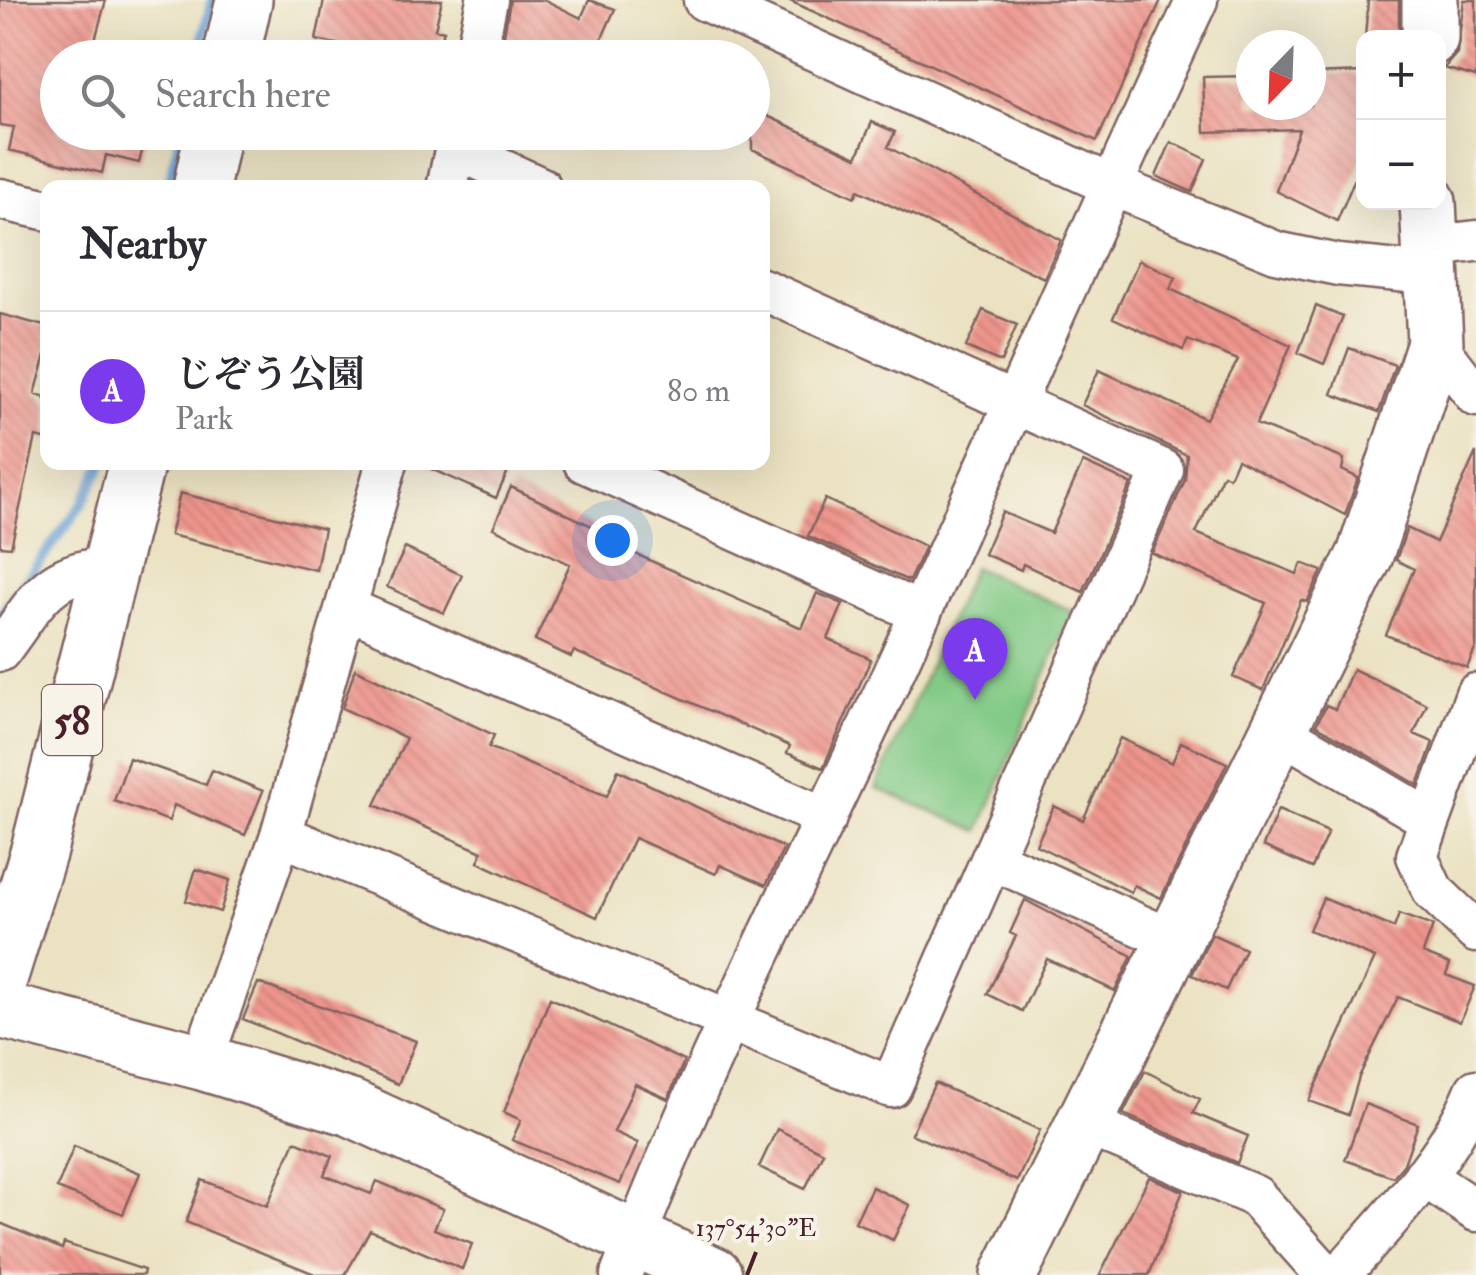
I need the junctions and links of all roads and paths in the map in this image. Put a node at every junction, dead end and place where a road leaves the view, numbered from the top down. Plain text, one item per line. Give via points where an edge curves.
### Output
1 (244, 0) edge
2 (487, 0) edge
3 (704, 0) edge
4 (1198, 0) edge
5 (1430, 0) edge
6 (1430, 30) edge
7 (235, 40) edge
8 (479, 40) edge
9 (210, 150) edge
10 (455, 150) edge
11 (474, 150) edge
12 (202, 180) edge
13 (449, 180) edge
14 (527, 180) edge
15 (1111, 185) junction
16 (0, 198) edge
17 (40, 208) edge
18 (1440, 241) edge
19 (770, 294) edge
20 (1435, 342) junction
21 (1476, 396) edge
22 (1016, 406) junction
23 (135, 470) edge
24 (385, 470) edge
25 (602, 470) edge
26 (112, 567) junction
27 (349, 608) junction
28 (921, 613) junction
29 (0, 651) edge
30 (1476, 694) edge
31 (1279, 731) junction
32 (826, 818) junction
33 (1429, 819) junction
34 (281, 835) junction
35 (992, 859) junction
36 (1476, 932) edge
37 (1175, 941) junction
38 (0, 976) edge
39 (0, 1010) edge
40 (732, 1020) junction
41 (202, 1062) junction
42 (1476, 1090) edge
43 (1085, 1124) junction
44 (1424, 1176) junction
45 (1476, 1211) edge
46 (628, 1257) edge
47 (714, 1275) edge
48 (1009, 1275) edge
49 (1326, 1275) edge
50 (1340, 1275) edge

1 - 7 street
2 - 8 street
3 - 15 street
4 - 15 street
5 - 6 street
9 - 12 street
10 - 13 street
11 - 14 street
15 - 18 street via 1276,252 1338,265
15 - 22 street
16 - 17 street
18 - 20 street
19 - 22 street
20 - 21 street
20 - 31 street via 1365,555
22 - 28 street
22 - 35 street via 1164,470
23 - 26 street, 58
24 - 27 street
25 - 28 street
26 - 29 street via 75,569 50,586
26 - 38 street, 58
27 - 32 street
27 - 34 street
28 - 32 street
30 - 33 street
31 - 33 street
31 - 37 street
32 - 40 street
33 - 36 street via 1418,856 1433,891
34 - 40 street
34 - 41 street
35 - 37 street
35 - 40 street via 892,1087
37 - 43 street
39 - 41 street
40 - 46 street
41 - 46 street via 350,1108
42 - 44 street
43 - 48 street
43 - 49 street via 1255,1196
44 - 45 street
44 - 50 street
46 - 47 street

